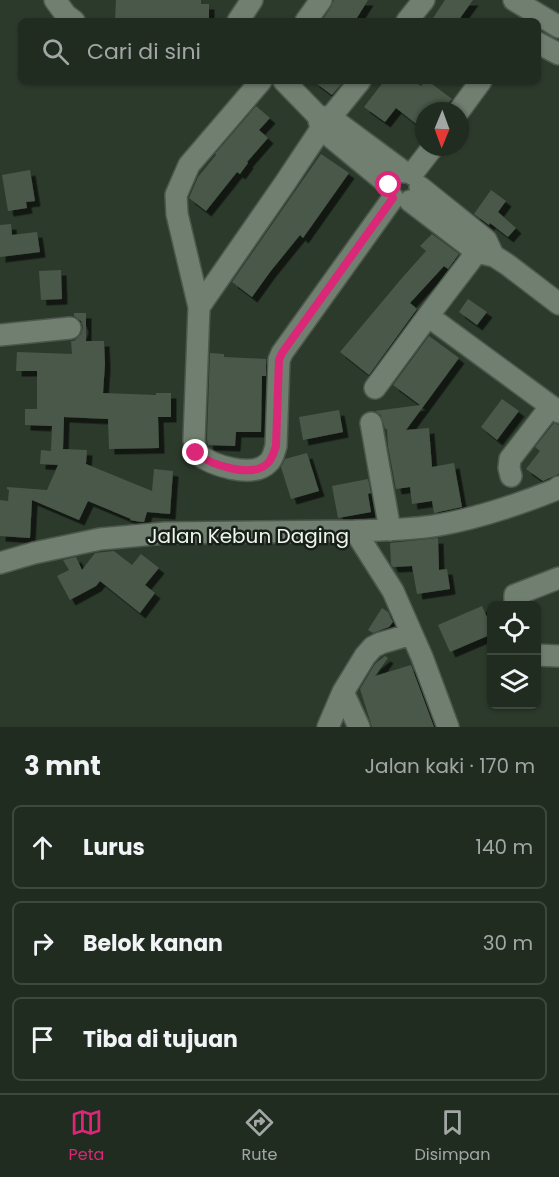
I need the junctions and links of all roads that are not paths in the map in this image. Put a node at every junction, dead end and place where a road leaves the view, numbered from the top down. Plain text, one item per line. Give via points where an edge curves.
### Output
1 (55, 0) edge
2 (252, 0) edge
3 (321, 0) edge
4 (424, 0) edge
5 (514, 0) edge
6 (528, 16) edge
7 (70, 18) edge
8 (240, 18) edge
9 (308, 18) edge
10 (409, 18) edge
11 (541, 21) edge
12 (559, 27) edge
13 (541, 45) edge
14 (559, 54) edge
15 (258, 84) edge
16 (287, 84) edge
17 (357, 84) edge
18 (479, 84) edge
19 (466, 102) edge
20 (323, 121) junction
21 (427, 156) edge
22 (405, 186) junction
23 (486, 249) junction
24 (559, 304) edge
25 (199, 307) junction
26 (428, 316) junction
27 (70, 328) dead end
28 (0, 335) edge
29 (375, 388) dead end
30 (555, 409) edge
31 (370, 423) dead end
32 (511, 476) dead end
33 (559, 487) edge
34 (390, 530) junction
35 (355, 531) junction
36 (0, 563) edge
37 (559, 578) edge
38 (515, 601) edge
39 (412, 634) junction
40 (541, 655) edge
41 (559, 656) edge
42 (343, 692) junction
43 (328, 727) edge
44 (358, 727) edge
45 (448, 727) edge

1 - 7 street
2 - 8 street
3 - 9 street
4 - 10 street
5 - 6 street
11 - 12 street
13 - 14 street
15 - 25 street via 189,165 176,195
16 - 20 street
17 - 20 street
18 - 19 street
20 - 22 street
20 - 25 street
21 - 22 street
22 - 23 street
22 - 25 street via 282,353 276,446 267,464 256,469 232,469 196,453
23 - 24 street
23 - 26 street
26 - 29 street
26 - 30 street
27 - 28 street
30 - 32 street via 510,459
31 - 34 street
33 - 34 street via 482,515 437,526
34 - 35 street
35 - 36 street, Jalan Kebun Daging via 165,533 100,539
35 - 39 street, Jalan Kebun Daging via 393,591
37 - 38 street via 515,596
39 - 42 street via 373,647
39 - 45 street, Jalan Kebun Daging
40 - 41 street
42 - 43 street
42 - 44 street

